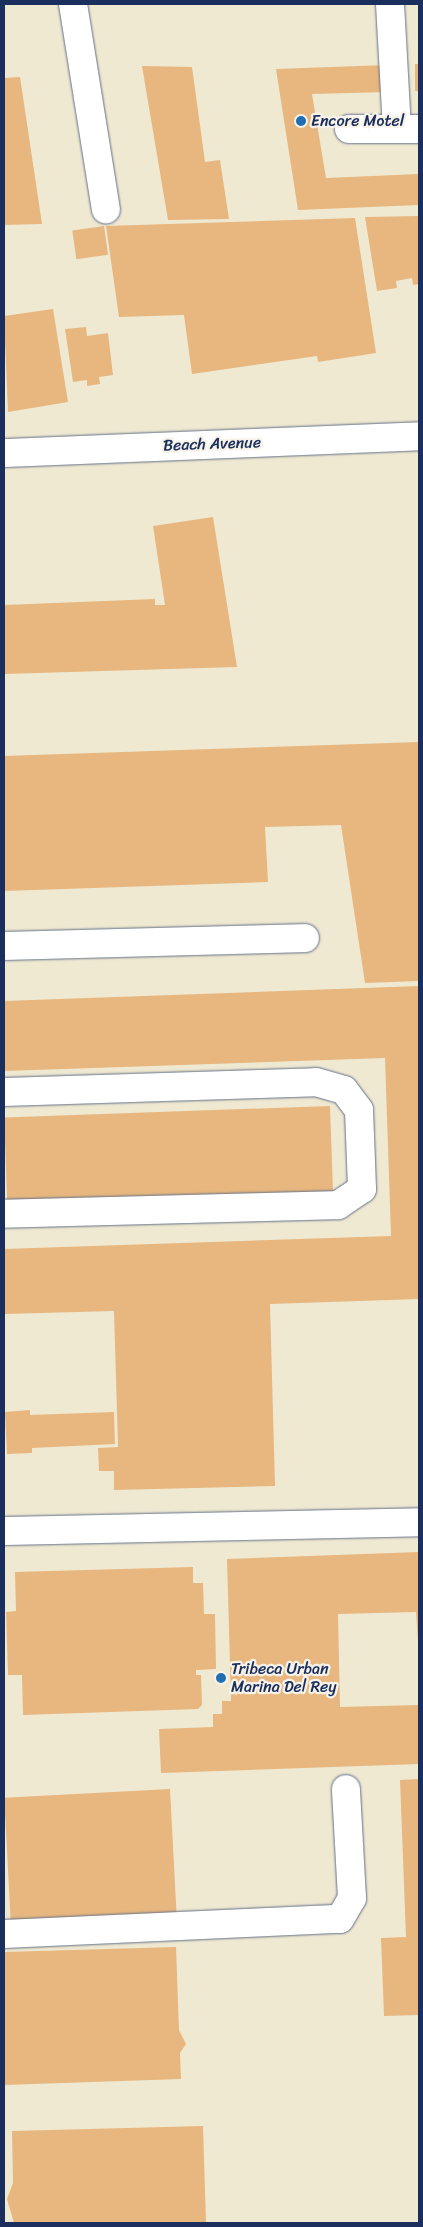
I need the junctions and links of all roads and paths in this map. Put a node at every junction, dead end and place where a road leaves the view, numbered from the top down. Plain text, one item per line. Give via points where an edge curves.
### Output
1 (73, 4) edge
2 (390, 4) edge
3 (349, 129) dead end
4 (408, 129) edge
5 (106, 209) dead end
6 (419, 436) edge
7 (4, 453) edge
8 (305, 938) dead end
9 (4, 946) edge
10 (4, 1092) edge
11 (4, 1214) edge
12 (419, 1522) edge
13 (4, 1530) edge
14 (346, 1789) dead end
15 (4, 1934) edge

1 - 5 street
2 - 4 street
3 - 4 street
6 - 7 street, Beach Avenue
8 - 9 street
10 - 11 street via 316,1082 344,1090 358,1110 362,1189 338,1205
12 - 13 street
14 - 15 street via 352,1898 340,1919

